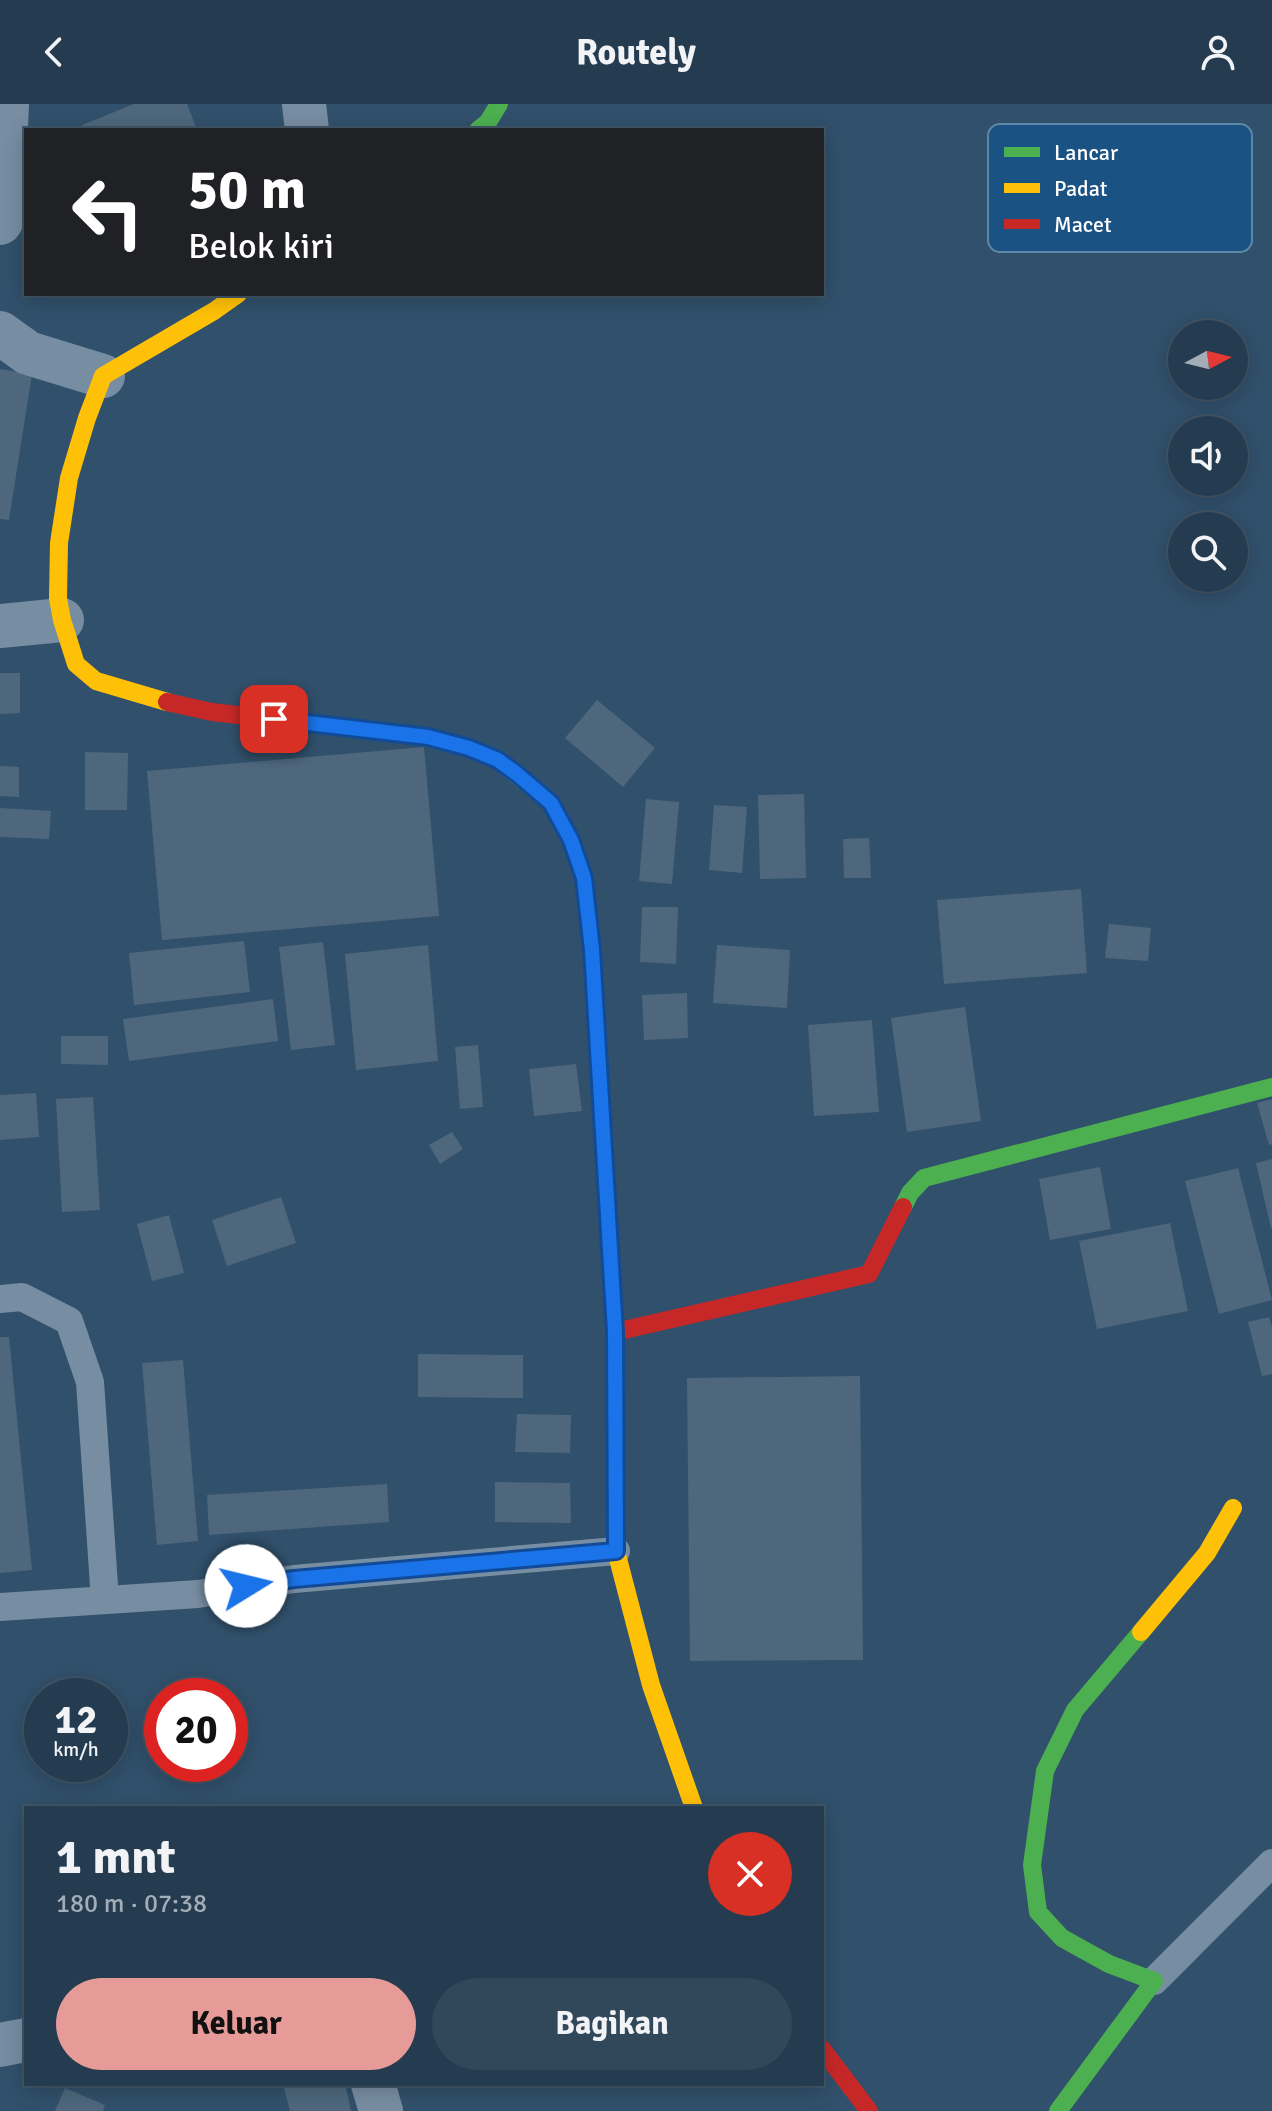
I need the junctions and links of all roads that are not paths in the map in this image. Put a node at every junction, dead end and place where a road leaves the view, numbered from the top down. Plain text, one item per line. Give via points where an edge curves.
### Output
1 (7, 104) edge
2 (304, 104) edge
3 (499, 104) edge
4 (307, 128) edge
5 (480, 128) edge
6 (0, 223) edge
7 (235, 296) edge
8 (0, 333) edge
9 (103, 376) junction
10 (62, 620) junction
11 (0, 626) edge
12 (1272, 1087) edge
13 (0, 1299) edge
14 (615, 1332) junction
15 (1233, 1508) dead end
16 (616, 1551) junction
17 (105, 1600) junction
18 (0, 1607) edge
19 (693, 1806) edge
20 (1272, 1863) edge
21 (1154, 1981) junction
22 (24, 2040) edge
23 (0, 2045) edge
24 (824, 2052) edge
25 (374, 2086) edge
26 (381, 2111) edge
27 (869, 2111) edge
28 (1058, 2111) edge

1 - 6 street
2 - 4 street
3 - 5 street
7 - 9 street
8 - 9 street via 28,353
9 - 10 street via 69,478 59,543
10 - 11 street
10 - 14 street via 76,664 96,681 212,712 428,737 498,760 551,803 584,878
12 - 14 street via 924,1178 910,1193 869,1274
13 - 17 lane via 22,1297 69,1321 90,1382
14 - 16 street
15 - 21 street via 1207,1553 1075,1710 1045,1771 1032,1865 1038,1912 1062,1938
16 - 17 lane
16 - 19 street via 651,1685
17 - 18 lane
20 - 21 lane
21 - 28 street
22 - 23 street
24 - 27 street
25 - 26 street

